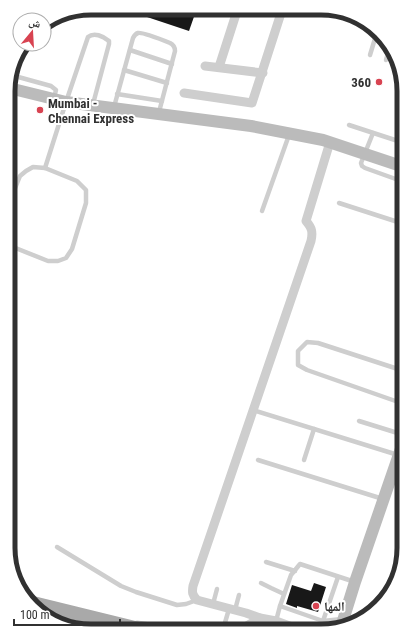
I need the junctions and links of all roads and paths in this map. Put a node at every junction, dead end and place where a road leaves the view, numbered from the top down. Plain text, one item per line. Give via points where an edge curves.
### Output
1 (236, 15) edge
2 (280, 15) edge
3 (375, 37) edge
4 (130, 50) junction
5 (387, 54) edge
6 (370, 55) dead end
7 (386, 60) dead end
8 (172, 64) junction
9 (205, 66) dead end
10 (220, 67) junction
11 (124, 70) junction
12 (263, 73) junction
13 (17, 77) edge
14 (167, 83) junction
15 (15, 90) edge
16 (184, 93) dead end
17 (117, 94) junction
18 (54, 99) junction
19 (162, 101) junction
20 (66, 102) junction
21 (93, 106) junction
22 (113, 108) junction
23 (158, 114) junction
24 (349, 125) dead end
25 (289, 133) junction
26 (373, 133) junction
27 (397, 141) edge
28 (330, 142) junction
29 (364, 154) junction
30 (397, 165) edge
31 (45, 168) junction
32 (397, 179) edge
33 (15, 188) edge
34 (339, 202) dead end
35 (262, 211) dead end
36 (397, 222) edge
37 (15, 248) edge
38 (397, 369) edge
39 (397, 402) edge
40 (253, 410) junction
41 (359, 420) dead end
42 (314, 429) junction
43 (397, 433) edge
44 (397, 456) edge
45 (258, 460) dead end
46 (304, 460) dead end
47 (397, 467) edge
48 (383, 500) junction
49 (57, 547) dead end
50 (266, 562) dead end
51 (295, 571) junction
52 (338, 577) junction
53 (355, 582) junction
54 (261, 583) dead end
55 (217, 589) dead end
56 (284, 594) junction
57 (239, 595) dead end
58 (197, 600) junction
59 (213, 604) junction
60 (41, 605) edge
61 (280, 606) junction
62 (232, 609) junction
63 (260, 618) junction
64 (344, 620) edge
65 (108, 621) junction
66 (276, 621) junction
67 (323, 621) junction
68 (338, 622) edge
69 (120, 624) edge
70 (129, 624) edge
71 (225, 624) edge
72 (250, 624) edge
73 (284, 624) edge

1 - 10 street
2 - 12 street
3 - 6 lane
4 - 8 lane
4 - 8 lane via 135,34 144,34 174,45
4 - 11 lane
5 - 7 lane
8 - 14 lane
9 - 10 street
10 - 12 street
11 - 14 lane
11 - 17 lane
12 - 16 street via 252,103
13 - 18 lane via 51,86 56,90
14 - 19 lane
15 - 18 street
17 - 19 lane
17 - 22 lane
18 - 20 street
19 - 23 lane
20 - 21 street
20 - 21 lane via 88,37 94,35 105,37 109,44
20 - 31 lane
21 - 22 street
22 - 23 street
23 - 25 street
24 - 26 lane
25 - 28 street
25 - 35 lane
26 - 27 lane
26 - 29 lane
28 - 29 street
28 - 40 street via 306,221 311,227 311,241
29 - 30 street
29 - 32 lane via 362,166
31 - 33 lane via 33,167 26,171 20,176
31 - 37 lane via 77,180 86,190 86,203 72,249 66,258 48,261
34 - 36 lane
38 - 39 lane via 318,343 307,342 298,351 298,365 307,370
40 - 42 lane
40 - 58 street via 193,586 193,596
41 - 43 lane
42 - 44 lane
42 - 46 lane
45 - 48 lane
47 - 48 street
48 - 53 street
49 - 58 lane via 121,586 136,592 177,605
50 - 51 lane
51 - 52 lane via 300,564
51 - 56 lane
52 - 53 lane
52 - 67 lane
53 - 64 street
54 - 56 lane
55 - 59 lane
56 - 61 lane
57 - 62 lane
58 - 59 street
59 - 62 street
60 - 65 main road
61 - 66 lane
61 - 67 lane
62 - 63 street
62 - 71 lane
63 - 66 street
63 - 72 street
65 - 69 main road
65 - 70 street
66 - 73 street
67 - 68 lane

